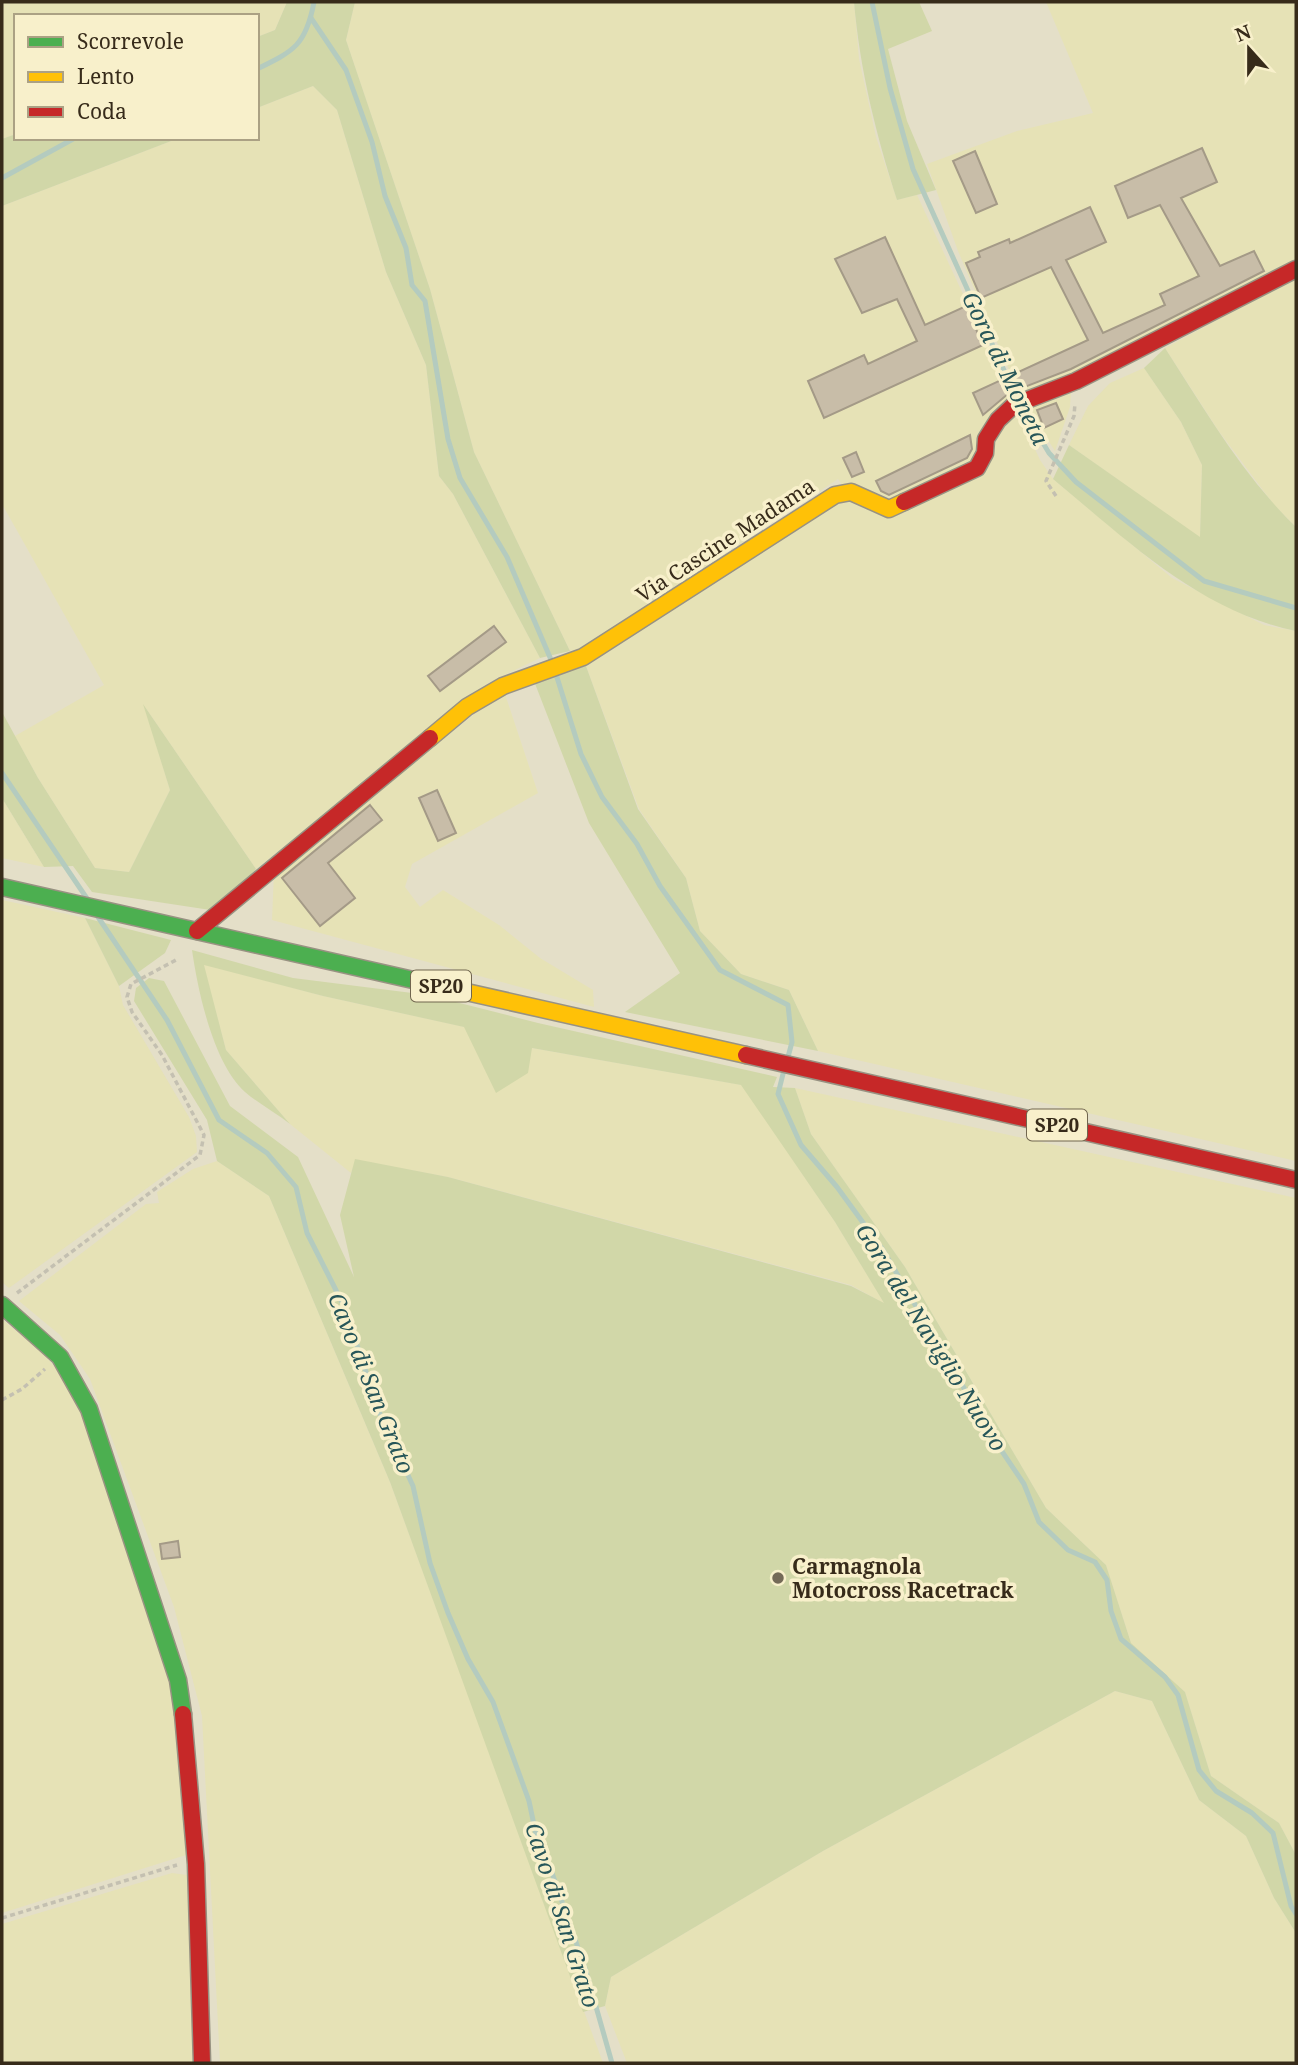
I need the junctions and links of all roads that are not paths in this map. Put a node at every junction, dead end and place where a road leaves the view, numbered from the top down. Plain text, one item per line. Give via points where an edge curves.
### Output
1 (1296, 269) edge
2 (2, 887) edge
3 (197, 932) junction
4 (1296, 1180) edge
5 (7, 1301) edge
6 (202, 2063) edge

1 - 3 street, Via Cascine Madama via 1076,381 1020,402 998,420 976,468 889,509 851,492 835,495 603,645 503,686 467,707
2 - 3 street, SP20
3 - 4 street, SP20
5 - 6 street via 60,1357 89,1409 178,1680 196,1864

